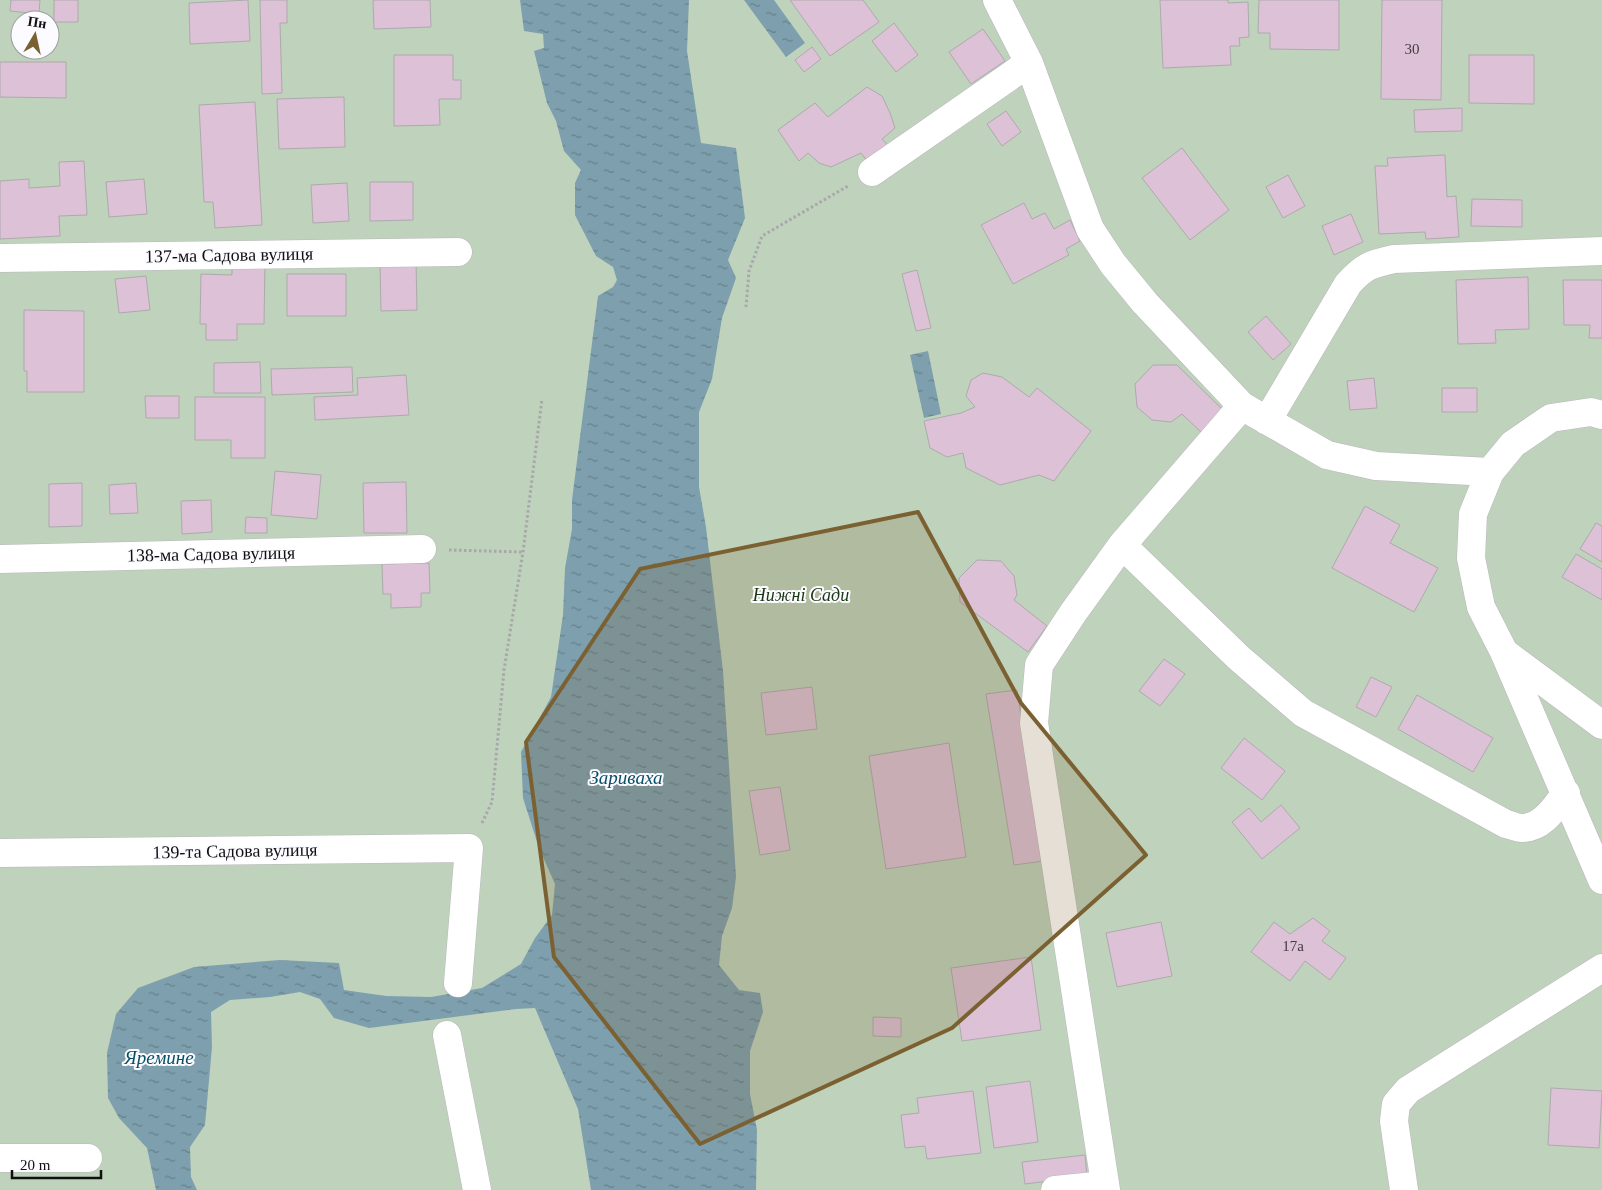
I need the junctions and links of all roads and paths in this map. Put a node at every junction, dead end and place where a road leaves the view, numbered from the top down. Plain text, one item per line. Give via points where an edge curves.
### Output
1 (997, 0) edge
2 (1029, 63) junction
3 (872, 172) joint
4 (1602, 251) edge
5 (458, 252) dead end
6 (0, 258) edge
7 (746, 308) dead end
8 (542, 399) dead end
9 (1242, 406) junction
10 (1602, 415) edge
11 (1267, 420) junction
12 (1490, 472) junction
13 (1122, 545) junction
14 (422, 549) joint
15 (523, 552) junction
16 (0, 558) edge
17 (1504, 652) junction
18 (1602, 725) edge
19 (1566, 793) junction
20 (470, 848) junction
21 (0, 853) edge
22 (1602, 880) edge
23 (1602, 968) edge
24 (458, 983) dead end
25 (447, 1035) dead end
26 (0, 1158) edge
27 (88, 1158) dead end
28 (1105, 1187) edge
29 (478, 1190) edge
30 (1055, 1190) edge
31 (1404, 1190) edge

1 - 2 street
2 - 3 street
2 - 9 street via 1090,229 1145,303
3 - 7 path via 762,236 749,271
4 - 11 street via 1394,259 1360,270 1348,284
5 - 6 street, 137-ма Садова вулиця
8 - 15 path
9 - 11 street
9 - 13 street
10 - 12 street via 1591,412 1551,418 1513,444
11 - 12 street via 1327,455 1376,466
12 - 17 street via 1473,514 1471,558 1481,607
13 - 19 street via 1239,658 1303,713 1506,824 1522,828 1536,825 1548,816
13 - 28 street via 1039,665 1034,723
14 - 15 path
14 - 16 street, 138-ма Садова вулиця
15 - 20 path via 504,670 492,802
17 - 18 street
17 - 19 street
19 - 22 street
20 - 21 street, 139-та Садова вулиця
20 - 24 street
23 - 31 street via 1408,1090 1396,1104 1394,1121
25 - 29 street
26 - 27 street
28 - 30 street

